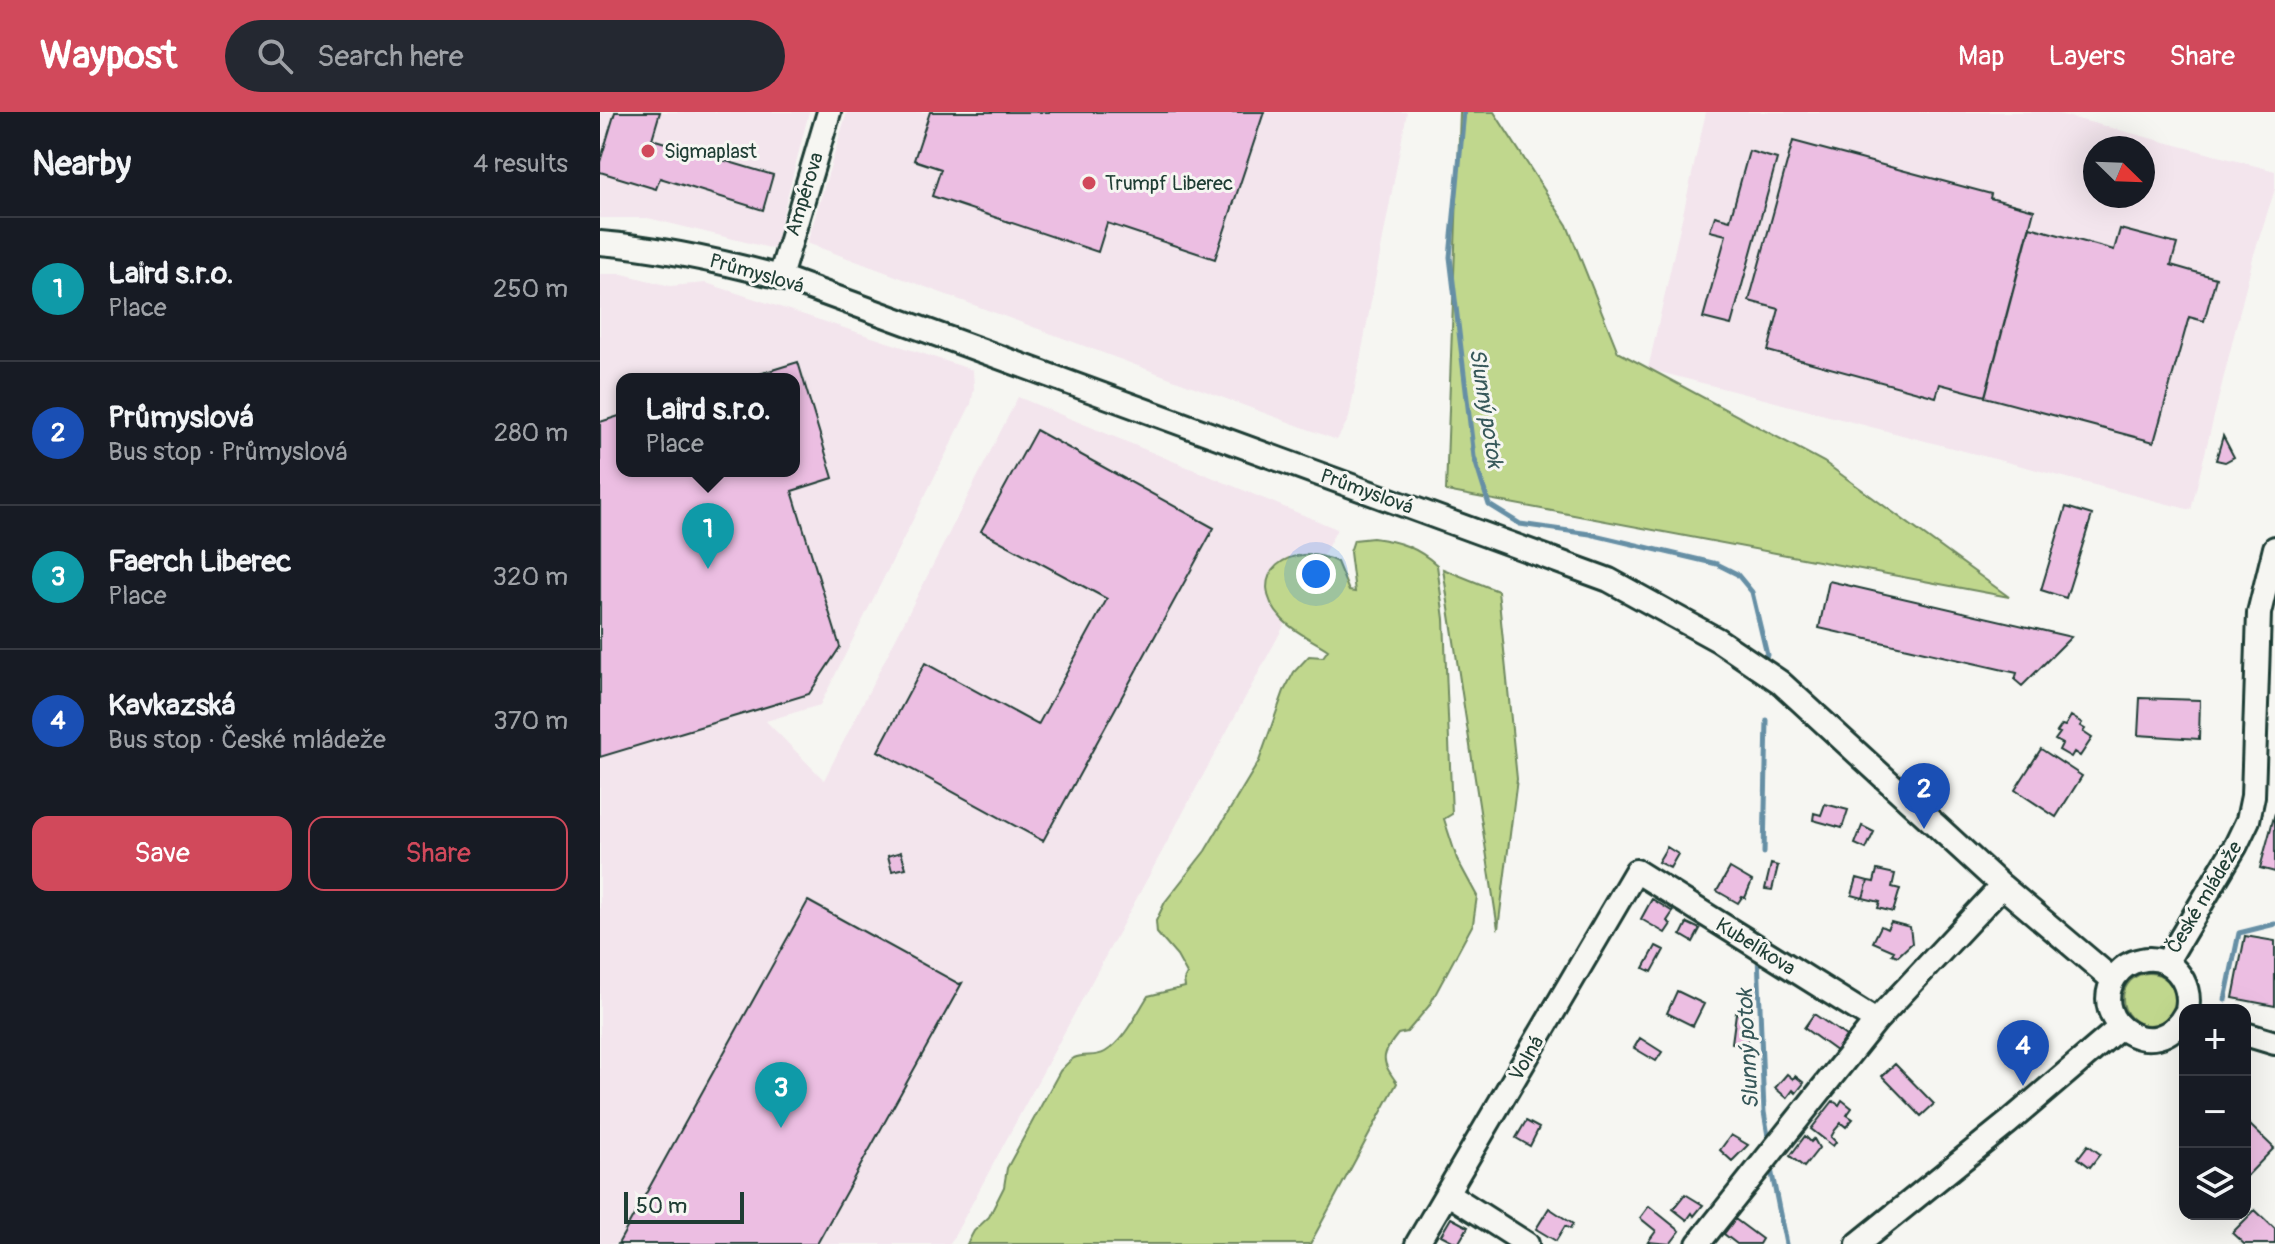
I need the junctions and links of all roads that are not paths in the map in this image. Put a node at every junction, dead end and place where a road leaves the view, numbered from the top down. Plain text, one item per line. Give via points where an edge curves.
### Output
1 (829, 112) edge
2 (600, 243) edge
3 (780, 277) junction
4 (2275, 548) edge
5 (1636, 871) joint
6 (2002, 886) junction
7 (2166, 963) junction
8 (2113, 980) junction
9 (2186, 1004) edge
10 (1876, 1021) junction
11 (2179, 1022) edge
12 (2120, 1027) junction
13 (2251, 1036) edge
14 (2275, 1043) edge
15 (1447, 1193) junction
16 (1417, 1244) edge
17 (1527, 1244) edge
18 (1698, 1244) edge
19 (1858, 1244) edge

1 - 3 street, Ampérova
2 - 3 street, Průmyslová via 688,255
3 - 6 street, Průmyslová via 1609,580 1718,640 1780,682
4 - 7 street, České mládeže via 2259,613 2248,820
5 - 10 street, Kubelíkova
5 - 15 street, Volná
6 - 8 street, Průmyslová
6 - 10 street
7 - 8 street, České mládeže via 2132,963
7 - 9 street, České mládeže via 2185,982
8 - 12 street via 2110,1008
10 - 18 street
11 - 12 street, České mládeže via 2171,1032 2151,1039
12 - 19 street
13 - 14 street
15 - 16 street, Volná
15 - 17 street

